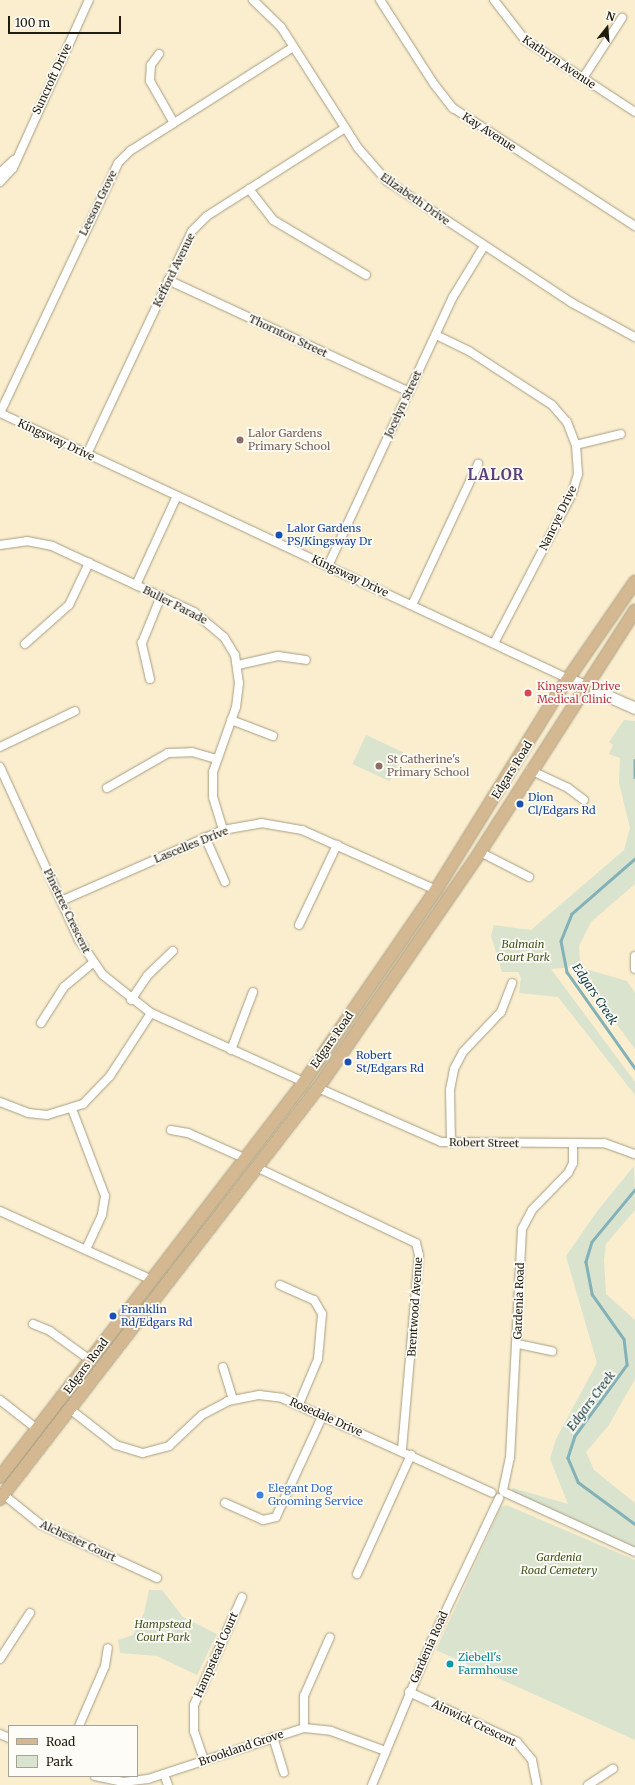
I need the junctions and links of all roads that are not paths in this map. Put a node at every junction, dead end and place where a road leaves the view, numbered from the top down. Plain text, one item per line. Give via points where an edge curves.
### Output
1 (89, 0) edge
2 (253, 0) edge
3 (380, 0) edge
4 (494, 0) edge
5 (622, 18) dead end
6 (293, 47) junction
7 (159, 54) dead end
8 (583, 78) junction
9 (635, 112) edge
10 (174, 123) junction
11 (345, 128) junction
12 (1, 177) edge
13 (249, 189) junction
14 (635, 226) edge
15 (484, 246) junction
16 (366, 275) dead end
17 (168, 280) junction
18 (436, 335) junction
19 (635, 337) edge
20 (409, 392) junction
21 (0, 413) edge
22 (621, 434) dead end
23 (576, 445) junction
24 (87, 454) junction
25 (478, 464) dead end
26 (177, 496) junction
27 (0, 545) edge
28 (88, 563) junction
29 (328, 566) junction
30 (635, 582) edge
31 (136, 585) junction
32 (161, 596) junction
33 (412, 605) junction
34 (635, 610) edge
35 (494, 643) junction
36 (25, 644) dead end
37 (306, 660) dead end
38 (238, 665) junction
39 (150, 679) dead end
40 (569, 679) junction
41 (585, 685) junction
42 (635, 708) edge
43 (75, 711) dead end
44 (232, 720) junction
45 (273, 736) dead end
46 (0, 746) edge
47 (216, 759) junction
48 (0, 767) edge
49 (530, 770) junction
50 (107, 788) dead end
51 (493, 800) junction
52 (584, 800) dead end
53 (507, 808) junction
54 (224, 830) junction
55 (206, 837) junction
56 (337, 845) junction
57 (480, 852) junction
58 (529, 877) dead end
59 (226, 882) dead end
60 (436, 890) junction
61 (61, 901) junction
62 (299, 925) dead end
63 (173, 952) dead end
64 (635, 956) edge
65 (93, 963) junction
66 (635, 970) edge
67 (512, 983) dead end
68 (371, 984) junction
69 (253, 992) dead end
70 (384, 992) junction
71 (131, 1000) junction
72 (150, 1013) junction
73 (41, 1023) dead end
74 (231, 1050) junction
75 (304, 1082) junction
76 (318, 1088) junction
77 (0, 1102) edge
78 (72, 1109) junction
79 (171, 1130) dead end
80 (451, 1143) junction
81 (573, 1143) junction
82 (635, 1154) edge
83 (246, 1159) junction
84 (258, 1168) junction
85 (0, 1211) edge
86 (200, 1218) junction
87 (212, 1228) junction
88 (86, 1250) junction
89 (152, 1280) junction
90 (280, 1284) dead end
91 (33, 1324) dead end
92 (518, 1344) junction
93 (552, 1351) dead end
94 (90, 1360) junction
95 (224, 1367) dead end
96 (233, 1399) junction
97 (0, 1400) edge
98 (299, 1404) junction
99 (71, 1410) junction
100 (323, 1415) junction
101 (37, 1430) junction
102 (402, 1450) junction
103 (410, 1455) junction
104 (0, 1477) edge
105 (498, 1493) junction
106 (2, 1497) edge
107 (225, 1503) dead end
108 (635, 1552) edge
109 (357, 1574) dead end
110 (157, 1578) dead end
111 (242, 1598) dead end
112 (30, 1613) dead end
113 (330, 1637) dead end
114 (108, 1648) dead end
115 (0, 1659) edge
116 (410, 1692) junction
117 (79, 1725) edge
118 (304, 1728) junction
119 (272, 1737) junction
120 (385, 1751) junction
121 (204, 1760) junction
122 (613, 1769) dead end
123 (284, 1772) dead end
124 (164, 1774) junction
125 (102, 1777) edge
126 (168, 1785) edge
127 (372, 1785) edge
128 (537, 1785) edge
129 (588, 1785) edge

1 - 12 street, Suncroft Drive via 16,158
2 - 6 street, Elizabeth Drive via 272,17
3 - 14 street, Kay Avenue via 434,84 454,108
4 - 8 street, Kathryn Avenue via 524,40
5 - 8 street
6 - 10 street, Leeson Grove
6 - 11 street, Elizabeth Drive
7 - 10 street via 151,65 150,82
8 - 9 street, Kathryn Avenue
10 - 21 street, Leeson Grove via 130,151 114,169
11 - 13 street, Kefford Avenue
11 - 15 street, Elizabeth Drive via 387,181
13 - 16 street via 273,220
13 - 17 street, Kefford Avenue via 198,225
15 - 18 street, Jocelyn Street via 459,286
15 - 19 street, Elizabeth Drive via 572,303
17 - 20 street, Thornton Street
17 - 24 street, Kefford Avenue
18 - 20 street, Jocelyn Street
18 - 23 street, Nancye Drive via 469,351 552,405 566,422
20 - 29 street, Jocelyn Street
21 - 24 street, Kingsway Drive
22 - 23 street
23 - 35 street, Nancye Drive via 578,474 572,494
24 - 26 street, Kingsway Drive
25 - 33 street
26 - 29 street, Kingsway Drive
26 - 31 street
27 - 28 street, Buller Parade via 37,542
28 - 31 street, Buller Parade
28 - 36 street via 69,605
29 - 33 street, Kingsway Drive
30 - 40 main road, Edgars Road
31 - 32 street, Buller Parade
32 - 38 street, Buller Parade via 211,622 230,645
32 - 39 street via 142,643
33 - 35 street, Kingsway Drive
34 - 41 main road, Edgars Road
35 - 40 street, Kingsway Drive
37 - 38 street via 278,656
38 - 44 street, Buller Parade via 239,690
40 - 41 street, Kingsway Drive
40 - 51 main road, Edgars Road
41 - 42 street, Kingsway Drive
41 - 49 main road, Edgars Road
43 - 46 street
44 - 45 street
44 - 47 street, Buller Parade
47 - 50 street via 192,752 168,754
47 - 54 street, Buller Parade via 213,797
48 - 61 street, Pinetree Crescent
49 - 52 street via 568,788
49 - 53 main road, Edgars Road
51 - 53 main road
51 - 60 main road, Edgars Road
53 - 57 main road, Edgars Road
54 - 55 street, Lascelles Drive
54 - 56 street, Lascelles Drive via 250,824 279,825 302,830
55 - 59 street
55 - 61 street, Lascelles Drive
56 - 60 street, Lascelles Drive
56 - 62 street
57 - 58 street
57 - 70 main road, Edgars Road
60 - 68 main road, Edgars Road
61 - 65 street, Pinetree Crescent
63 - 71 street via 147,976
64 - 66 street
65 - 71 street, Pinetree Crescent
65 - 73 street via 64,986
67 - 80 street via 501,1012 463,1052 454,1069 450,1090
68 - 70 main road
68 - 75 main road, Edgars Road
69 - 74 street
70 - 76 main road, Edgars Road
71 - 72 street, Pinetree Crescent
72 - 74 street, Pinetree Crescent
72 - 78 street via 98,1092
74 - 75 street, Pinetree Crescent
75 - 83 main road, Edgars Road
76 - 80 street, Robert Street via 422,1136
76 - 84 main road, Edgars Road
77 - 78 street via 38,1115
78 - 88 street via 105,1196 102,1215
79 - 83 street via 188,1133
80 - 81 street, Robert Street
81 - 82 street, Robert Street via 604,1143
81 - 92 street, Gardenia Road via 573,1162 568,1173 532,1210 522,1229
83 - 86 main road, Edgars Road
84 - 87 main road, Edgars Road
84 - 102 street, Brentwood Avenue via 416,1243 419,1255
85 - 88 street
86 - 87 main road
86 - 89 main road, Edgars Road
87 - 99 main road, Edgars Road
88 - 89 street
89 - 94 main road, Edgars Road
90 - 98 street via 314,1300 322,1314 318,1359
91 - 94 street via 50,1330
92 - 93 street
92 - 105 street, Gardenia Road via 505,1478
94 - 101 main road, Edgars Road
95 - 96 street
96 - 98 street, Rosedale Drive via 270,1396
96 - 99 street, Rosedale Drive via 202,1415 169,1446 147,1452 116,1445
97 - 101 street
98 - 100 street, Rosedale Drive
99 - 106 main road, Edgars Road
100 - 102 street, Rosedale Drive
100 - 107 street via 276,1517 263,1520
101 - 104 main road, Edgars Road
102 - 103 street, Rosedale Drive
103 - 105 street, Rosedale Drive
103 - 109 street
105 - 108 street, Rosedale Drive
105 - 116 street, Gardenia Road
106 - 110 street, Alchester Court via 50,1529
111 - 121 street, Hampstead Court via 194,1705 194,1731
112 - 115 street
113 - 118 street via 304,1696
114 - 117 street via 105,1666
116 - 120 street, Gardenia Road
116 - 128 street, Ainwick Crescent via 517,1742 532,1760
118 - 119 street, Brookland Grove
118 - 120 street, Brookland Grove via 331,1731
119 - 121 street, Brookland Grove
119 - 123 street
120 - 127 street, Gardenia Road
121 - 124 street, Brookland Grove
122 - 129 street
124 - 125 street, Brookland Grove via 134,1782
124 - 126 street

